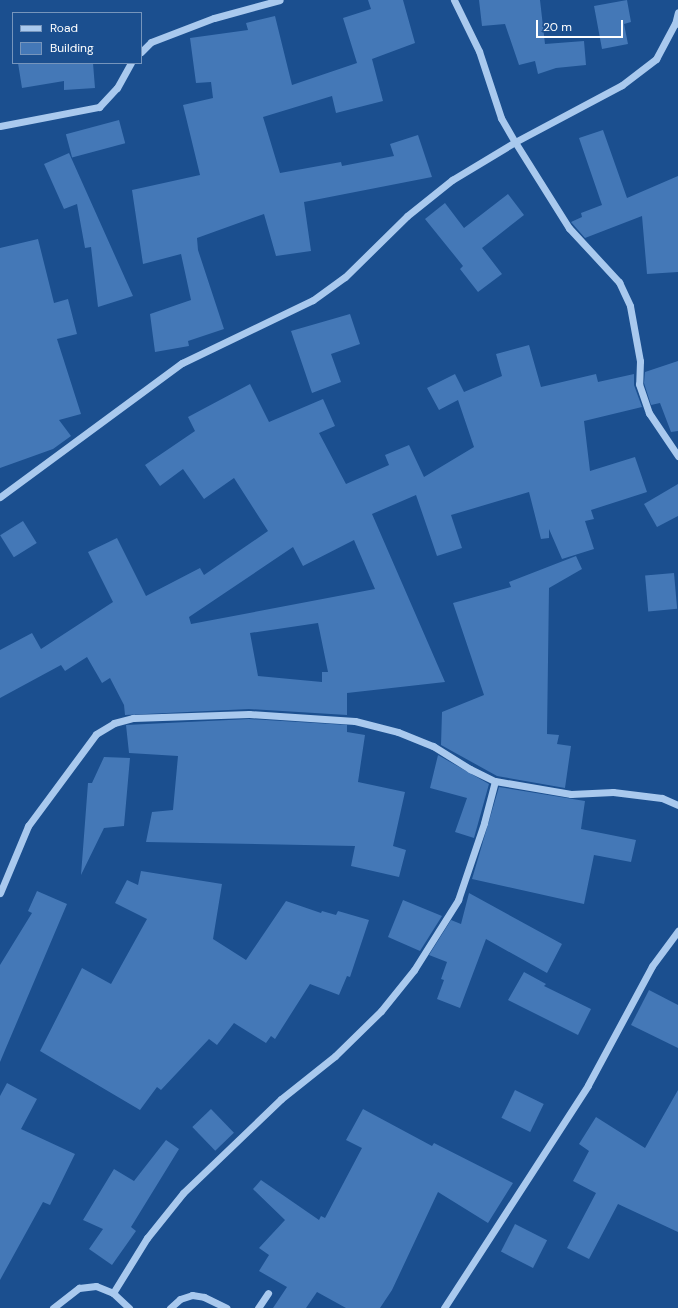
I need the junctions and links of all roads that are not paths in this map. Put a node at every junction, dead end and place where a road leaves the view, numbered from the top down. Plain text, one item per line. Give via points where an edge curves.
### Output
1 (280, 0) edge
2 (454, 0) edge
3 (678, 12) edge
4 (142, 51) edge
5 (130, 64) edge
6 (0, 126) edge
7 (515, 142) junction
8 (678, 456) edge
9 (0, 497) edge
10 (495, 781) junction
11 (678, 805) edge
12 (0, 893) edge
13 (678, 931) edge
14 (113, 1293) junction
15 (268, 1293) dead end
16 (53, 1308) edge
17 (129, 1308) edge
18 (170, 1308) edge
19 (227, 1308) edge
20 (258, 1308) edge
21 (444, 1308) edge

1 - 4 street via 214,18 150,42
2 - 7 street via 479,51 501,118
3 - 7 street via 675,24 656,59 622,85
5 - 6 street via 117,88 99,107
7 - 8 street via 569,228 619,282 630,306 640,361 640,384 649,413
7 - 9 street via 452,180 407,216 345,277 313,300 182,362
10 - 11 street via 571,794 613,792 662,798
10 - 12 street via 433,746 398,732 355,721 249,714 133,718 114,723 96,734 28,826
10 - 14 street via 458,900 414,970 381,1011 335,1056 281,1099 183,1193 147,1238
13 - 21 street via 652,966 588,1085
14 - 16 street via 96,1286 79,1288
14 - 17 street
15 - 20 street
18 - 19 street via 180,1299 192,1294

